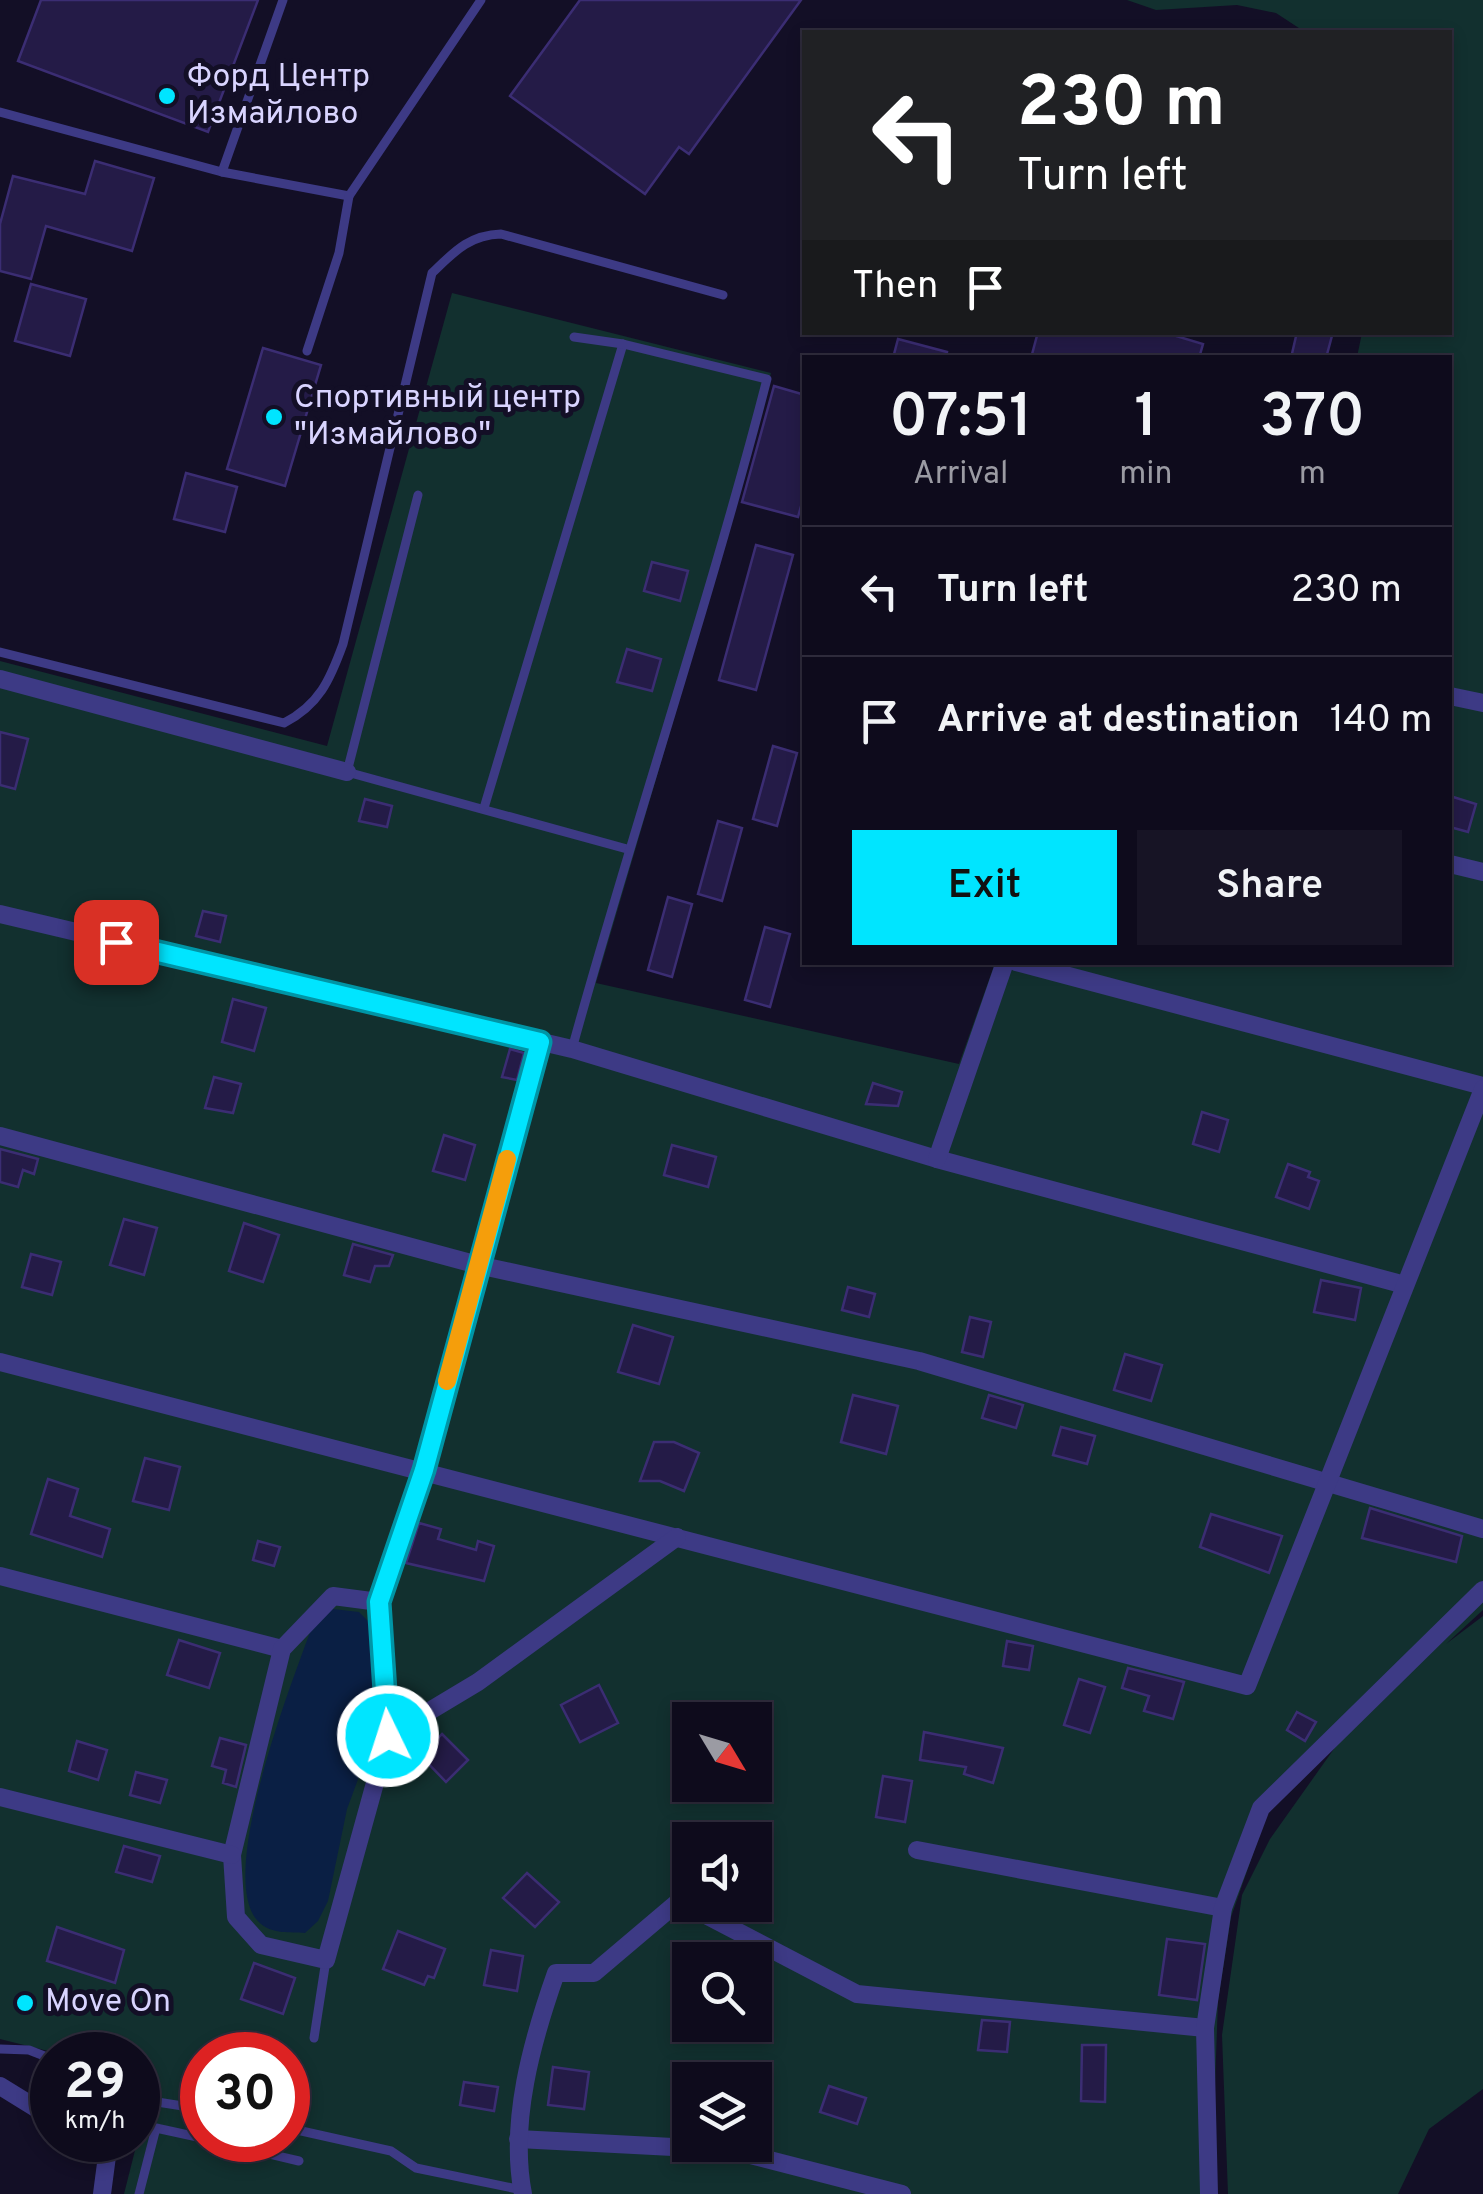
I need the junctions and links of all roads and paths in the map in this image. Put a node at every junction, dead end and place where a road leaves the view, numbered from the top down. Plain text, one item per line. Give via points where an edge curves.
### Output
1 (283, 0) edge
2 (481, 0) edge
3 (0, 112) edge
4 (222, 172) junction
5 (349, 196) junction
6 (722, 295) dead end
7 (574, 337) dead end
8 (624, 344) junction
9 (307, 350) dead end
10 (418, 495) dead end
11 (0, 652) edge
12 (0, 679) edge
13 (1452, 696) edge
14 (1483, 703) edge
15 (347, 772) junction
16 (484, 808) junction
17 (628, 849) junction
18 (1452, 864) edge
19 (1483, 872) edge
20 (0, 914) edge
21 (1005, 965) edge
22 (1027, 965) edge
23 (540, 1042) junction
24 (572, 1049) junction
25 (1483, 1088) edge
26 (0, 1136) edge
27 (937, 1159) junction
28 (478, 1265) junction
29 (1404, 1284) junction
30 (0, 1362) edge
31 (424, 1470) junction
32 (1328, 1486) junction
33 (1483, 1530) edge
34 (677, 1537) junction
35 (0, 1576) edge
36 (1483, 1590) edge
37 (379, 1602) junction
38 (282, 1649) junction
39 (388, 1736) junction
40 (0, 1797) edge
41 (917, 1850) dead end
42 (232, 1856) junction
43 (1223, 1908) junction
44 (326, 1960) junction
45 (1205, 2028) junction
46 (314, 2038) dead end
47 (0, 2049) edge
48 (30, 2050) edge
49 (0, 2086) edge
50 (30, 2104) edge
51 (180, 2133) edge
52 (310, 2133) edge
53 (518, 2139) junction
54 (107, 2162) edge
55 (522, 2192) edge
56 (102, 2194) edge
57 (139, 2194) edge
58 (902, 2194) edge
59 (1209, 2194) edge

1 - 4 lane
2 - 5 lane
3 - 4 lane
4 - 5 lane
5 - 9 lane via 339,254
6 - 11 lane via 501,234 478,235 432,273 343,644 327,688 303,714 284,723
7 - 8 lane
8 - 16 lane
8 - 17 lane via 767,378
10 - 15 lane
12 - 15 street
13 - 14 street
15 - 16 lane
16 - 17 lane
17 - 24 lane
18 - 19 street
20 - 23 street
21 - 27 street
22 - 25 street
23 - 24 street
23 - 28 street
24 - 27 street
25 - 29 street
26 - 28 street
27 - 29 street
28 - 31 street
28 - 32 street via 919,1362
29 - 32 street
30 - 31 street
31 - 34 street
31 - 37 street
32 - 33 street
32 - 34 street via 1247,1686
34 - 39 street via 478,1682
35 - 38 street
36 - 43 street via 1261,1808
37 - 38 street via 333,1596
37 - 39 street
38 - 42 street
39 - 44 street
40 - 42 street
41 - 43 street
42 - 44 street via 236,1916 261,1945
43 - 45 street
44 - 46 lane
45 - 53 street via 857,1994 679,1902 594,1973 556,1972 538,2022
45 - 59 street
47 - 48 lane
49 - 50 street
51 - 57 lane via 156,2128
52 - 55 lane via 391,2151 416,2168
53 - 55 street
53 - 58 street via 731,2150
54 - 56 street

